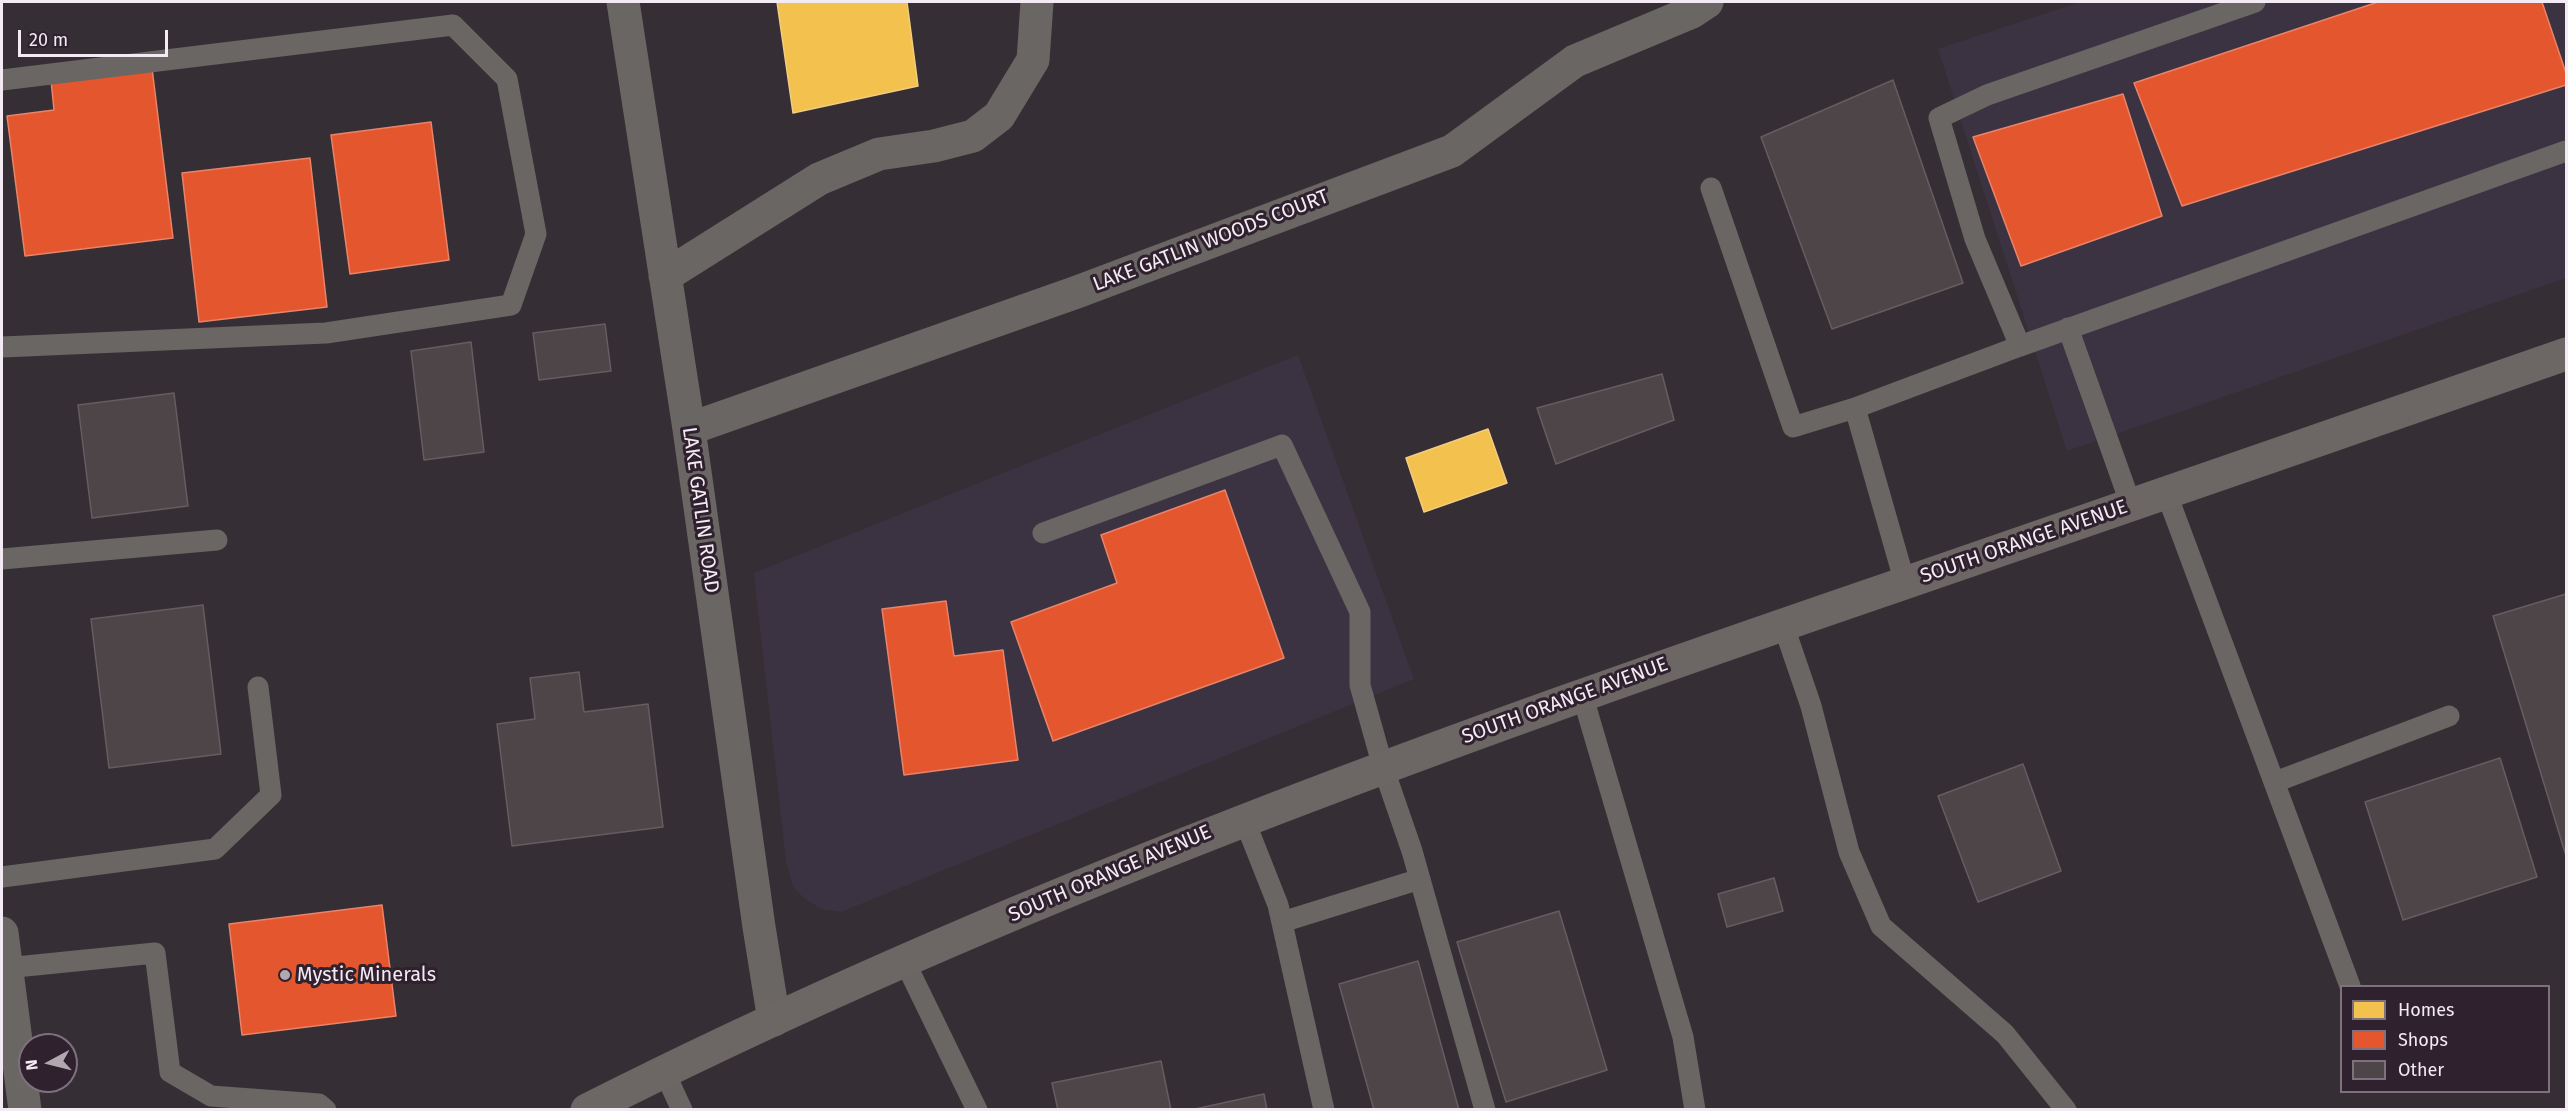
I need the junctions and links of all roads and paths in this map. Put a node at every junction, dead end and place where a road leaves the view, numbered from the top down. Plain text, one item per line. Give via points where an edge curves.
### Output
1 (623, 2) edge
2 (1037, 2) edge
3 (1707, 2) edge
4 (2255, 2) edge
5 (2, 80) edge
6 (2566, 151) edge
7 (1711, 188) dead end
8 (665, 276) junction
9 (2068, 328) junction
10 (2020, 346) junction
11 (2, 347) edge
12 (2566, 354) edge
13 (1856, 408) junction
14 (689, 429) junction
15 (2166, 492) junction
16 (2131, 505) junction
17 (1043, 533) dead end
18 (217, 540) dead end
19 (2, 559) edge
20 (1905, 583) junction
21 (1783, 624) junction
22 (258, 687) dead end
23 (1582, 694) junction
24 (2449, 716) dead end
25 (1383, 767) junction
26 (2275, 782) junction
27 (1244, 819) junction
28 (2, 877) edge
29 (1420, 879) junction
30 (1282, 922) junction
31 (2, 933) edge
32 (905, 962) junction
33 (6, 968) junction
34 (2349, 985) edge
35 (774, 1020) junction
36 (664, 1071) junction
37 (25, 1110) edge
38 (326, 1110) edge
39 (587, 1110) edge
40 (682, 1110) edge
41 (977, 1110) edge
42 (1324, 1110) edge
43 (1485, 1110) edge
44 (1695, 1110) edge
45 (2066, 1110) edge

1 - 8 street, LAKE GATLIN ROAD
2 - 8 street via 1033,60 999,116 973,136 879,154 819,179
3 - 14 street, LAKE GATLIN WOODS COURT via 1692,12 1575,61 1452,151 1077,292
4 - 10 lane via 1987,95 1939,118 1975,239
5 - 11 lane via 453,25 507,79 536,234 511,305 326,333
6 - 9 lane
7 - 13 lane via 1792,427
8 - 14 street, LAKE GATLIN ROAD
9 - 10 lane
9 - 16 lane
10 - 13 lane
12 - 15 main road, SOUTH ORANGE AVENUE
13 - 20 lane
14 - 35 street, LAKE GATLIN ROAD
15 - 16 main road, SOUTH ORANGE AVENUE
15 - 26 lane
16 - 20 main road, SOUTH ORANGE AVENUE
17 - 25 lane via 1282,446 1360,612 1360,685
18 - 19 lane
20 - 21 main road, SOUTH ORANGE AVENUE
21 - 23 main road, SOUTH ORANGE AVENUE
21 - 45 lane via 1811,706 1849,852 1881,926 2005,1034
22 - 28 lane via 271,795 215,849
23 - 25 main road, SOUTH ORANGE AVENUE
23 - 44 lane via 1683,1037
24 - 26 lane
25 - 27 main road, SOUTH ORANGE AVENUE
25 - 29 lane
26 - 34 lane
27 - 30 lane
27 - 32 main road, SOUTH ORANGE AVENUE
29 - 30 lane
29 - 43 lane
30 - 42 lane
31 - 33 street
32 - 35 main road, SOUTH ORANGE AVENUE
32 - 41 lane
33 - 37 street
33 - 38 lane via 155,953 170,1072 211,1096 319,1104
35 - 36 main road, SOUTH ORANGE AVENUE
36 - 39 main road, SOUTH ORANGE AVENUE
36 - 40 lane

